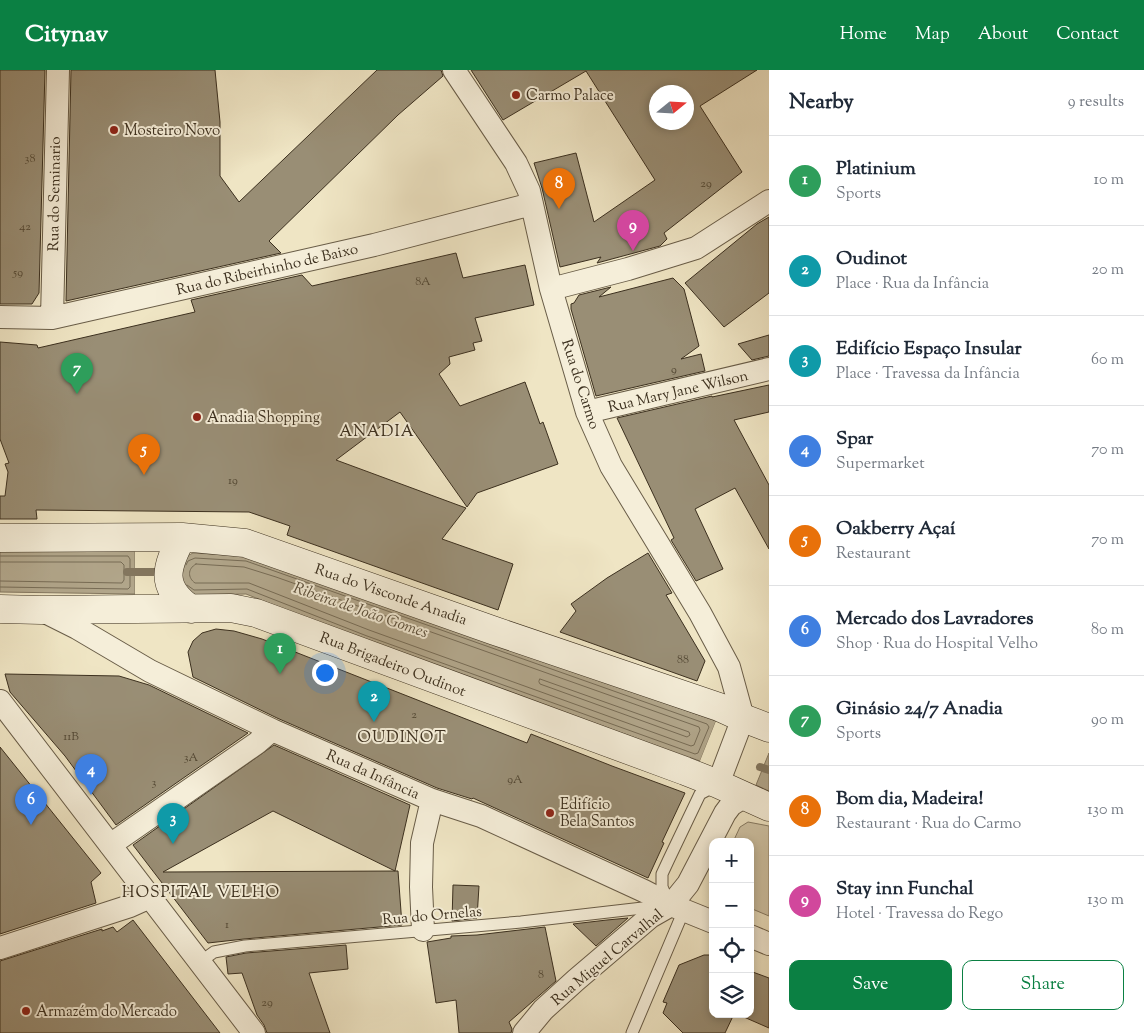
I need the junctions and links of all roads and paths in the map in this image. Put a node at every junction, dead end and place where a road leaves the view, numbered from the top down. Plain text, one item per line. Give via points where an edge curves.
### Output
1 (58, 70) edge
2 (454, 70) edge
3 (769, 201) edge
4 (532, 204) junction
5 (552, 289) junction
6 (0, 317) edge
7 (52, 318) junction
8 (769, 369) edge
9 (587, 412) junction
10 (0, 538) edge
11 (178, 544) junction
12 (182, 602) junction
13 (0, 609) edge
14 (42, 610) junction
15 (0, 701) edge
16 (741, 724) junction
17 (769, 728) edge
18 (272, 730) junction
19 (721, 778) junction
20 (745, 796) junction
21 (432, 800) junction
22 (769, 808) edge
23 (110, 845) junction
24 (150, 897) junction
25 (677, 908) junction
26 (709, 920) edge
27 (423, 930) junction
28 (754, 938) edge
29 (769, 944) edge
30 (0, 948) edge
31 (200, 962) junction
32 (254, 1033) edge
33 (524, 1033) edge
34 (632, 1033) edge

1 - 7 street, Rua do Seminario
2 - 4 street, Rua do Carmo via 516,163
3 - 5 street via 696,248
4 - 5 street, Rua do Carmo
4 - 7 street, Rua do Ribeirhinho de Baixo via 374,245
5 - 9 street, Rua do Carmo
6 - 7 street, Rua do Ribeirhinho de Baixo
8 - 9 street, Rua Mary Jane Wilson
9 - 16 street, Rua do Carmo via 611,466 729,667
10 - 11 main road, Rua do Visconde Anadia
11 - 12 main road via 169,564 170,585
11 - 16 main road, Rua do Visconde Anadia via 245,543 719,707
12 - 14 main road, Rua Brigadeiro Oudinot
12 - 19 main road, Rua Brigadeiro Oudinot via 256,613
13 - 14 main road, Rua Brigadeiro Oudinot
14 - 18 street, Rua da Infância via 150,671
15 - 23 street
16 - 17 main road, Rua do Visconde Anadia
16 - 19 street
18 - 21 street, Rua da Infância
18 - 23 street
19 - 20 main road, Rua Brigadeiro Oudinot
19 - 25 lane via 700,794 662,874 662,886
20 - 22 main road, Rua Brigadeiro Oudinot
20 - 25 street via 725,813
21 - 25 street, Rua da Infância via 481,816
21 - 27 street via 422,843
23 - 24 street
24 - 30 street
24 - 31 street
25 - 26 street, Rua da Infância
25 - 27 lane, Rua do Ornelas
25 - 33 street, Rua Miguel Carvalhal via 650,917 543,1010
25 - 34 lane
27 - 31 lane, Rua do Ornelas via 245,946 214,952
28 - 29 street
31 - 32 street

